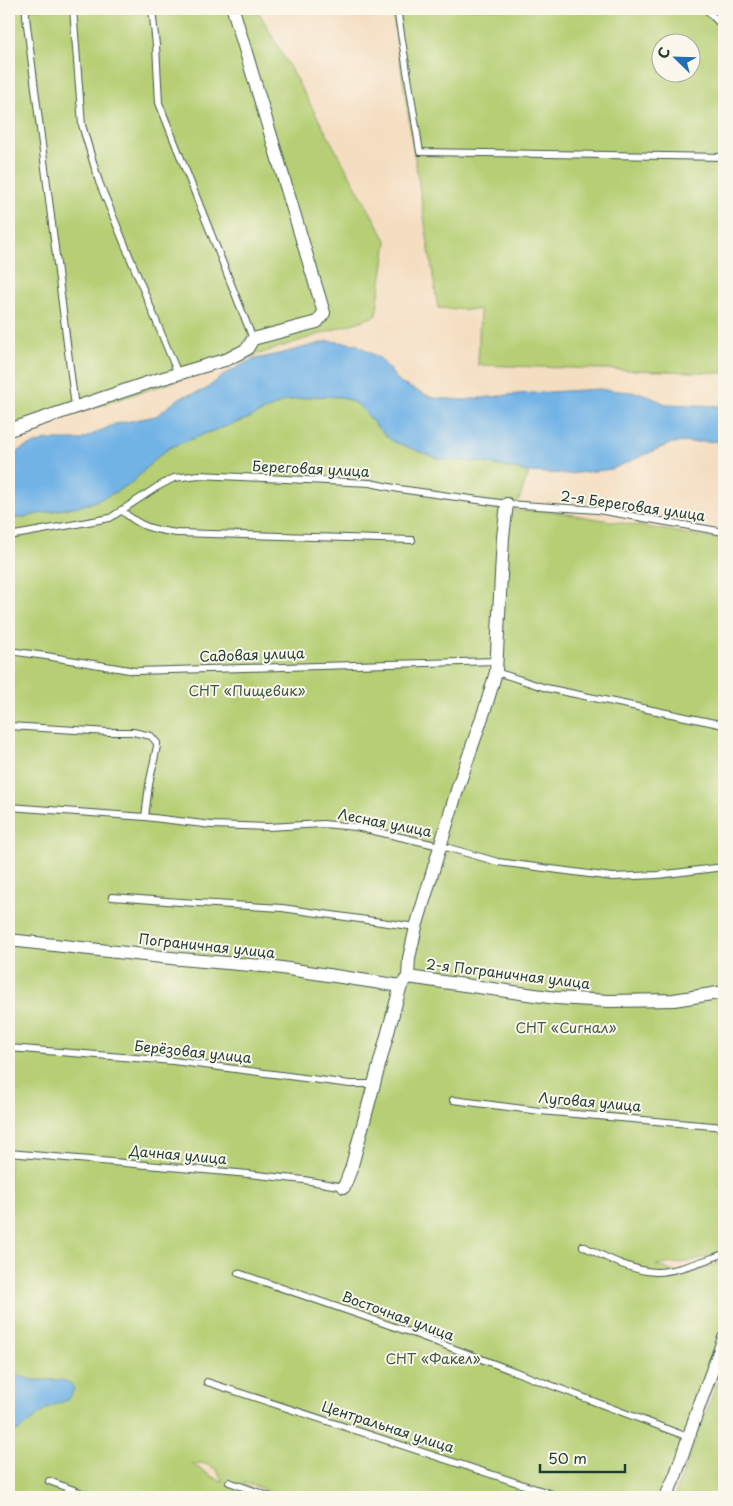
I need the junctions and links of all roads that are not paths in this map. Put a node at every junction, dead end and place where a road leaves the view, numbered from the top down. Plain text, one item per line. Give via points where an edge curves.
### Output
1 (26, 9) edge
2 (73, 9) edge
3 (152, 9) edge
4 (233, 9) edge
5 (397, 9) edge
6 (706, 9) edge
7 (724, 28) edge
8 (724, 157) edge
9 (253, 339) junction
10 (178, 374) junction
11 (75, 407) junction
12 (9, 430) edge
13 (507, 504) junction
14 (121, 510) junction
15 (724, 532) edge
16 (9, 536) edge
17 (412, 540) dead end
18 (9, 651) edge
19 (496, 666) junction
20 (724, 725) edge
21 (9, 726) edge
22 (9, 807) edge
23 (145, 817) junction
24 (441, 847) junction
25 (724, 867) edge
26 (112, 896) dead end
27 (416, 927) junction
28 (9, 940) edge
29 (405, 981) junction
30 (724, 992) edge
31 (9, 1048) edge
32 (375, 1084) junction
33 (453, 1100) dead end
34 (724, 1127) edge
35 (9, 1153) edge
36 (344, 1187) joint
37 (583, 1246) dead end
38 (724, 1254) edge
39 (238, 1273) dead end
40 (724, 1338) edge
41 (206, 1382) dead end
42 (688, 1437) junction
43 (49, 1481) dead end
44 (229, 1482) dead end
45 (93, 1497) edge
46 (271, 1497) edge
47 (561, 1497) edge
48 (666, 1497) edge

1 - 11 lane
2 - 10 lane via 82,126 99,182
3 - 9 lane via 159,103
4 - 9 street via 324,313 317,322
5 - 8 lane via 420,152
6 - 7 lane
9 - 10 street via 248,349 228,359
10 - 11 street
11 - 12 street
13 - 14 lane, Береговая улица via 370,483 199,475 174,478
13 - 15 lane, 2-я Береговая улица via 598,510
13 - 19 street
14 - 16 lane, Береговая улица via 110,518
14 - 17 lane via 134,522 153,530 177,533
18 - 19 lane, Садовая улица via 135,671
19 - 20 lane, Садовая улица via 546,688
19 - 24 street
21 - 23 lane via 133,732 151,736 157,743
22 - 23 lane, Лесная улица
23 - 24 lane, Лесная улица via 212,825 268,827 323,824
24 - 25 lane, Лесная улица via 498,862 612,877
24 - 27 street
26 - 27 lane via 282,908
27 - 29 street
28 - 29 street, Пограничная улица
29 - 30 street, 2-я Пограничная улица via 600,1000 674,1000
29 - 32 street
31 - 32 lane, Берёзовая улица via 173,1061 350,1084
32 - 36 street
33 - 34 lane, Луговая улица
35 - 36 lane, Дачная улица via 257,1175
37 - 38 lane via 637,1269 657,1272
39 - 42 lane, Восточная улица via 415,1334
40 - 42 street
41 - 47 lane, Центральная улица
42 - 48 street
43 - 45 lane
44 - 46 lane

